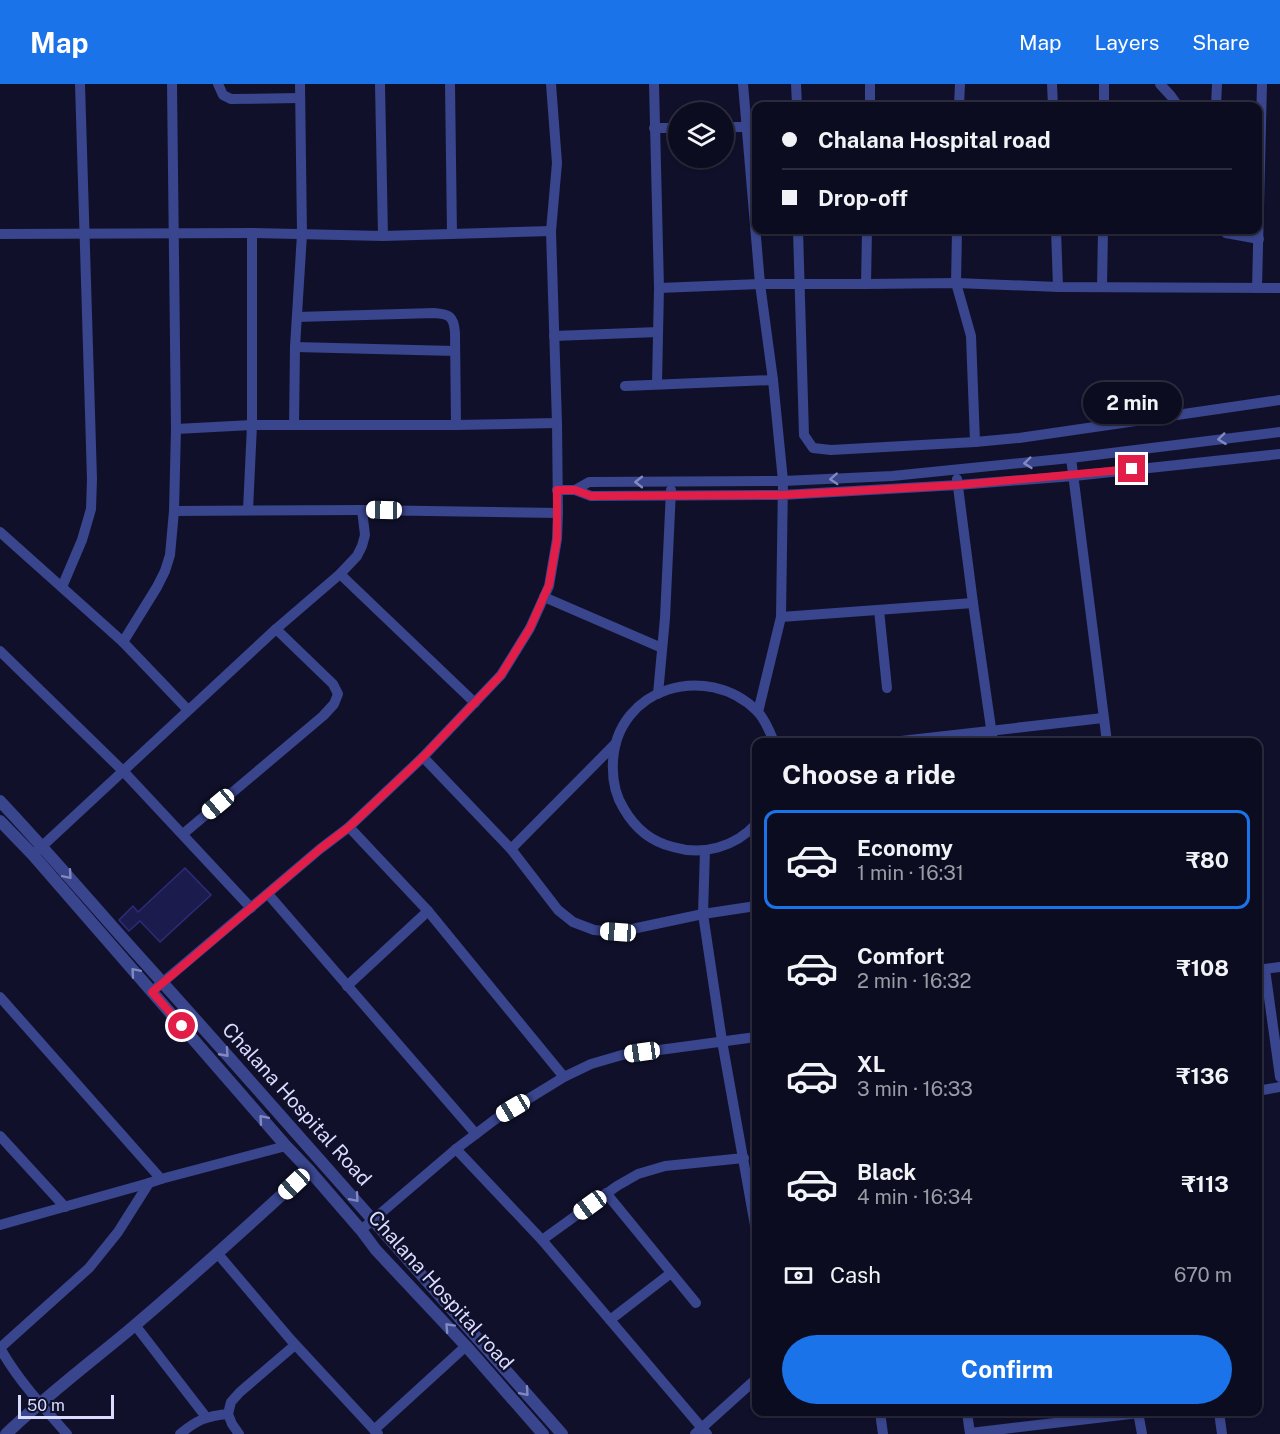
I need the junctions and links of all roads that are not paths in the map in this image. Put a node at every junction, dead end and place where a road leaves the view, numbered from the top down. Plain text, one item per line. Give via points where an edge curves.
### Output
1 (80, 84) edge
2 (172, 84) edge
3 (218, 84) edge
4 (300, 84) edge
5 (380, 84) edge
6 (450, 84) edge
7 (551, 84) edge
8 (654, 84) edge
9 (743, 84) edge
10 (796, 84) edge
11 (870, 84) edge
12 (960, 84) edge
13 (1052, 84) edge
14 (1104, 84) edge
15 (1160, 84) edge
16 (1217, 84) edge
17 (1262, 84) edge
18 (300, 98) junction
19 (796, 102) edge
20 (870, 102) edge
21 (960, 102) edge
22 (1053, 102) edge
23 (1104, 102) edge
24 (1175, 102) edge
25 (1216, 102) edge
26 (1262, 102) edge
27 (734, 127) edge
28 (747, 127) junction
29 (654, 128) junction
30 (668, 128) edge
31 (752, 187) edge
32 (551, 231) junction
33 (252, 233) junction
34 (0, 234) edge
35 (84, 234) junction
36 (174, 234) junction
37 (302, 234) junction
38 (452, 234) junction
39 (756, 234) edge
40 (798, 234) edge
41 (867, 234) edge
42 (957, 234) edge
43 (1056, 234) edge
44 (1103, 234) edge
45 (1232, 234) edge
46 (1258, 234) edge
47 (383, 236) junction
48 (1258, 239) junction
49 (799, 283) junction
50 (956, 283) junction
51 (760, 284) junction
52 (866, 284) junction
53 (1058, 287) junction
54 (1102, 287) junction
55 (659, 288) junction
56 (1257, 288) junction
57 (1280, 288) edge
58 (297, 317) junction
59 (658, 332) junction
60 (554, 336) junction
61 (295, 346) junction
62 (455, 351) junction
63 (773, 380) junction
64 (657, 383) junction
65 (625, 386) dead end
66 (1280, 400) edge
67 (557, 423) junction
68 (252, 425) junction
69 (294, 425) junction
70 (456, 425) junction
71 (176, 429) junction
72 (1280, 432) edge
73 (975, 442) junction
74 (1280, 454) edge
75 (1071, 458) junction
76 (956, 470) junction
77 (1074, 476) junction
78 (783, 481) junction
79 (671, 482) junction
80 (958, 485) junction
81 (557, 490) junction
82 (575, 490) junction
83 (782, 495) junction
84 (671, 496) junction
85 (248, 510) junction
86 (363, 510) junction
87 (174, 511) junction
88 (558, 513) junction
89 (0, 532) edge
90 (340, 574) junction
91 (62, 587) junction
92 (544, 597) junction
93 (973, 603) junction
94 (879, 610) junction
95 (781, 616) junction
96 (276, 630) junction
97 (123, 642) junction
98 (662, 648) junction
99 (0, 651) edge
100 (887, 688) dead end
101 (658, 694) junction
102 (475, 703) junction
103 (188, 710) junction
104 (758, 712) junction
105 (1104, 718) junction
106 (991, 730) junction
107 (773, 738) edge
108 (926, 738) edge
109 (992, 738) edge
110 (1106, 738) edge
111 (616, 743) junction
112 (423, 757) junction
113 (124, 772) junction
114 (0, 801) edge
115 (0, 821) edge
116 (349, 827) junction
117 (752, 827) edge
118 (183, 834) junction
119 (42, 846) junction
120 (511, 849) junction
121 (705, 850) junction
122 (33, 855) junction
123 (268, 894) junction
124 (752, 907) edge
125 (251, 908) junction
126 (428, 911) junction
127 (703, 914) junction
128 (1280, 967) edge
129 (1262, 970) edge
130 (1262, 976) edge
131 (162, 982) junction
132 (347, 986) junction
133 (152, 992) junction
134 (0, 997) edge
135 (752, 1037) edge
136 (722, 1041) junction
137 (564, 1077) junction
138 (1280, 1077) edge
139 (1280, 1087) edge
140 (1262, 1090) edge
141 (476, 1134) junction
142 (0, 1136) edge
143 (286, 1146) junction
144 (456, 1149) junction
145 (744, 1158) junction
146 (309, 1170) junction
147 (161, 1179) junction
148 (149, 1183) junction
149 (606, 1193) junction
150 (65, 1207) junction
151 (752, 1207) edge
152 (374, 1220) junction
153 (1, 1223) edge
154 (361, 1230) junction
155 (542, 1240) junction
156 (218, 1254) junction
157 (671, 1273) junction
158 (696, 1303) dead end
159 (610, 1320) junction
160 (135, 1324) junction
161 (296, 1345) junction
162 (466, 1346) junction
163 (752, 1383) edge
164 (40, 1403) junction
165 (228, 1414) junction
166 (880, 1416) edge
167 (968, 1416) edge
168 (1107, 1416) edge
169 (1139, 1416) edge
170 (1220, 1416) edge
171 (206, 1417) junction
172 (376, 1432) edge
173 (701, 1432) edge
174 (880, 1433) edge
175 (6, 1434) edge
176 (67, 1434) edge
177 (180, 1434) edge
178 (239, 1434) edge
179 (543, 1434) edge
180 (562, 1434) edge
181 (970, 1434) edge
182 (1142, 1434) edge
183 (1222, 1434) edge

1 - 35 street
2 - 36 street
3 - 18 street via 223,95 231,99
4 - 18 street
5 - 47 street
6 - 38 street
7 - 32 street via 557,163
8 - 29 street
9 - 28 street
10 - 19 street
11 - 20 street
12 - 21 street
13 - 22 street
14 - 23 street
15 - 24 street
16 - 25 street
17 - 26 street
18 - 37 street
27 - 28 street
28 - 31 street
29 - 30 street
29 - 55 street
32 - 38 street
32 - 60 street
33 - 36 street
33 - 37 street
33 - 68 street
34 - 35 street
35 - 36 street
35 - 91 street via 92,479 90,510 82,540
36 - 71 street
37 - 47 street
37 - 58 street
38 - 47 street
39 - 51 street
40 - 49 street
41 - 52 street
42 - 50 street
43 - 53 street
44 - 54 street
45 - 48 street
46 - 48 street
48 - 56 street
49 - 51 street
49 - 52 street
49 - 73 street via 804,435 813,448
50 - 52 street
50 - 53 street
50 - 73 street via 970,336
51 - 55 street
51 - 63 street
53 - 54 street
54 - 56 street
55 - 59 street
56 - 57 street
58 - 61 street
58 - 62 street via 444,314 454,322
59 - 60 street
59 - 64 street
60 - 67 street
61 - 62 street
61 - 69 street
62 - 70 street
63 - 64 street
63 - 78 street
64 - 65 street
66 - 73 street
67 - 70 street
67 - 81 street
68 - 69 street
68 - 71 street
68 - 85 street
69 - 70 street
71 - 87 street
72 -> 75 street
74 - 77 street
75 -> 76 street
75 - 77 street
76 -> 78 street
76 - 80 street
77 - 80 street
77 - 105 street
78 - 79 street
78 - 83 street
79 -> 82 street via 589,482
79 - 84 street
80 - 83 street
80 - 93 street
81 - 82 street
81 - 88 street
82 - 84 street via 591,496
83 - 84 street
83 - 95 street
84 - 98 street
85 - 86 street
85 - 87 street
86 - 88 street
86 - 90 street via 362,546
87 - 97 street via 165,571
88 - 92 street via 557,539
89 - 91 street
90 - 96 street
90 - 102 street
91 - 97 street
92 - 98 street
92 - 102 street via 501,675
93 - 94 street
93 - 106 street
94 - 95 street
94 - 100 street
95 - 104 street
96 - 103 street
96 - 118 street via 333,684 338,694 334,704
97 - 103 street
98 - 101 street
99 - 113 street
101 - 104 street via 670,688 709,686 734,694
101 - 111 street via 636,709
102 - 112 street
103 - 113 street
104 - 107 street
105 - 106 street
105 - 110 street
106 - 108 street
106 - 109 street
111 - 120 street
111 - 121 street via 612,769 616,794 628,816 656,841 680,849
112 - 116 street
112 - 120 street
113 - 118 street
113 - 119 street
114 - 119 street, Chalana Hospital Road
115 - 122 street, Chalana Hospital road
116 - 123 street
116 - 126 street
117 - 121 street via 730,843
118 - 125 street
119 - 122 street
119 -> 131 street, Chalana Hospital Road
120 - 127 street via 558,910 573,922 594,930 618,932
121 - 127 street
133 -> 122 street, Chalana Hospital road
123 - 125 street
123 - 132 street
124 - 127 street
125 - 131 street
126 - 132 street
126 - 137 street
127 - 136 street
128 - 129 street
130 - 138 street
131 - 133 street
131 -> 152 street, Chalana Hospital Road
132 - 141 street
143 -> 133 street, Chalana Hospital road
134 - 147 street
135 - 136 street
136 - 137 street via 622,1055
136 - 145 street
137 - 141 street
139 - 140 street
141 - 144 street
142 - 150 street
143 - 146 street, Chalana Hospital road
143 - 147 street
144 - 152 street
144 - 155 street
145 - 149 street via 665,1166 638,1174
145 - 151 street
146 - 154 street, Chalana Hospital road
146 - 156 street
147 - 148 street
148 - 150 street
148 - 164 street via 89,1268 0,1348
149 - 155 street
149 - 157 street
150 - 153 street
152 - 154 street
152 -> 180 street, Chalana Hospital Road
162 -> 154 street, Chalana Hospital road
155 - 159 street
156 - 160 street
156 - 161 street
157 - 158 street
157 - 159 street
159 - 173 street
160 - 164 street
160 - 171 street
161 - 165 street via 240,1392 231,1402
161 - 172 street
162 - 172 street
162 - 179 street, Chalana Hospital road
163 - 173 street
164 - 175 street
164 - 176 street
165 - 171 street
165 - 178 street
166 - 174 street
167 - 181 street
168 - 181 street
169 - 182 street
170 - 183 street
171 - 177 street

